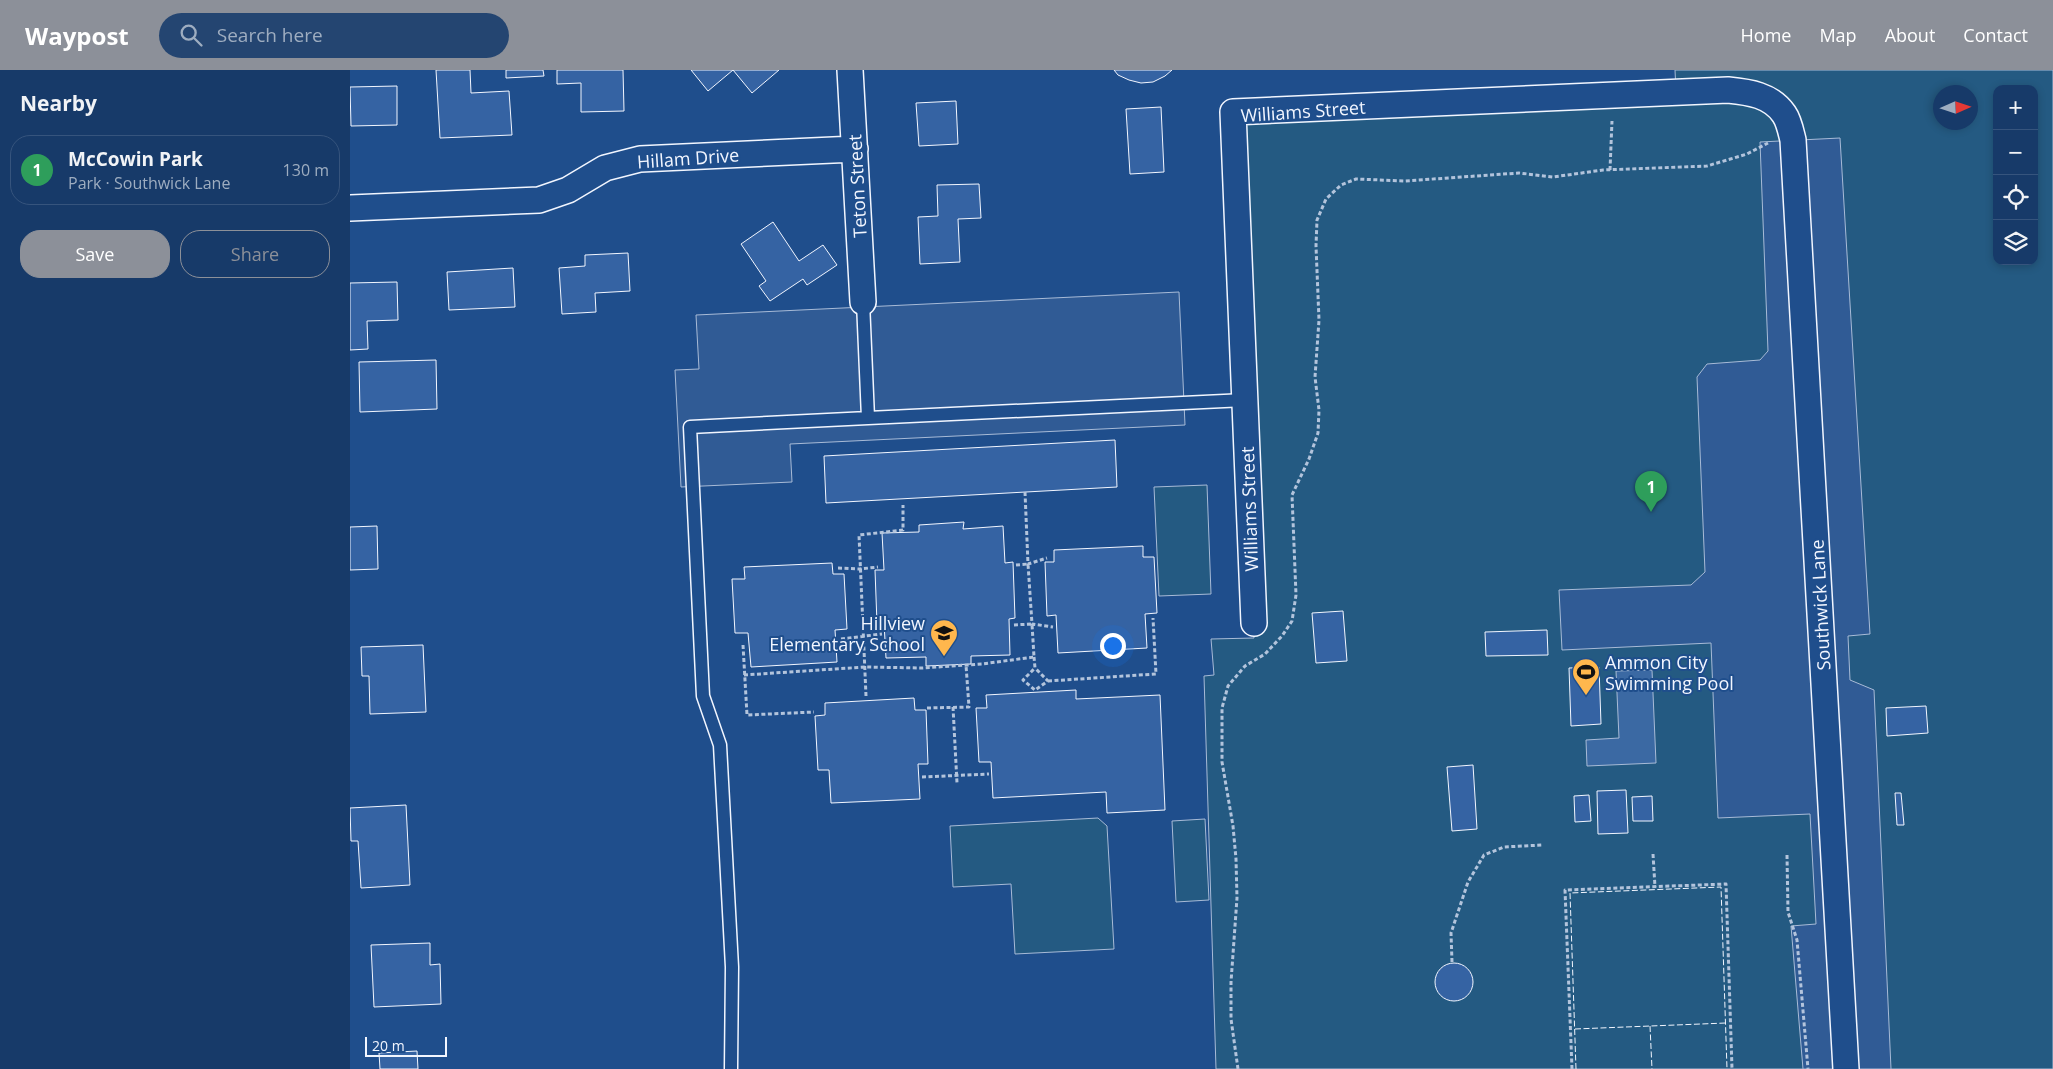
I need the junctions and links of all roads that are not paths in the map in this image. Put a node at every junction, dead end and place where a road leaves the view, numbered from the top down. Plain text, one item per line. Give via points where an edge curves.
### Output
1 (850, 70) edge
2 (1675, 81) edge
3 (1793, 140) joint
4 (855, 149) junction
5 (350, 208) edge
6 (863, 302) joint
7 (1245, 400) junction
8 (868, 418) junction
9 (1254, 623) dead end
10 (731, 1069) edge
11 (1846, 1069) edge

1 - 4 street, Teton Street
2 - 3 street, Williams Street via 1754,92 1785,115
2 - 7 street, Williams Street via 1233,112
3 - 11 street, Southwick Lane
4 - 5 street, Hillam Drive via 640,159 605,168 568,190 539,200
4 - 6 street, Teton Street
6 - 8 lane
7 - 8 lane
7 - 9 street, Williams Street
8 - 10 lane via 690,427 703,696 721,755 732,967

